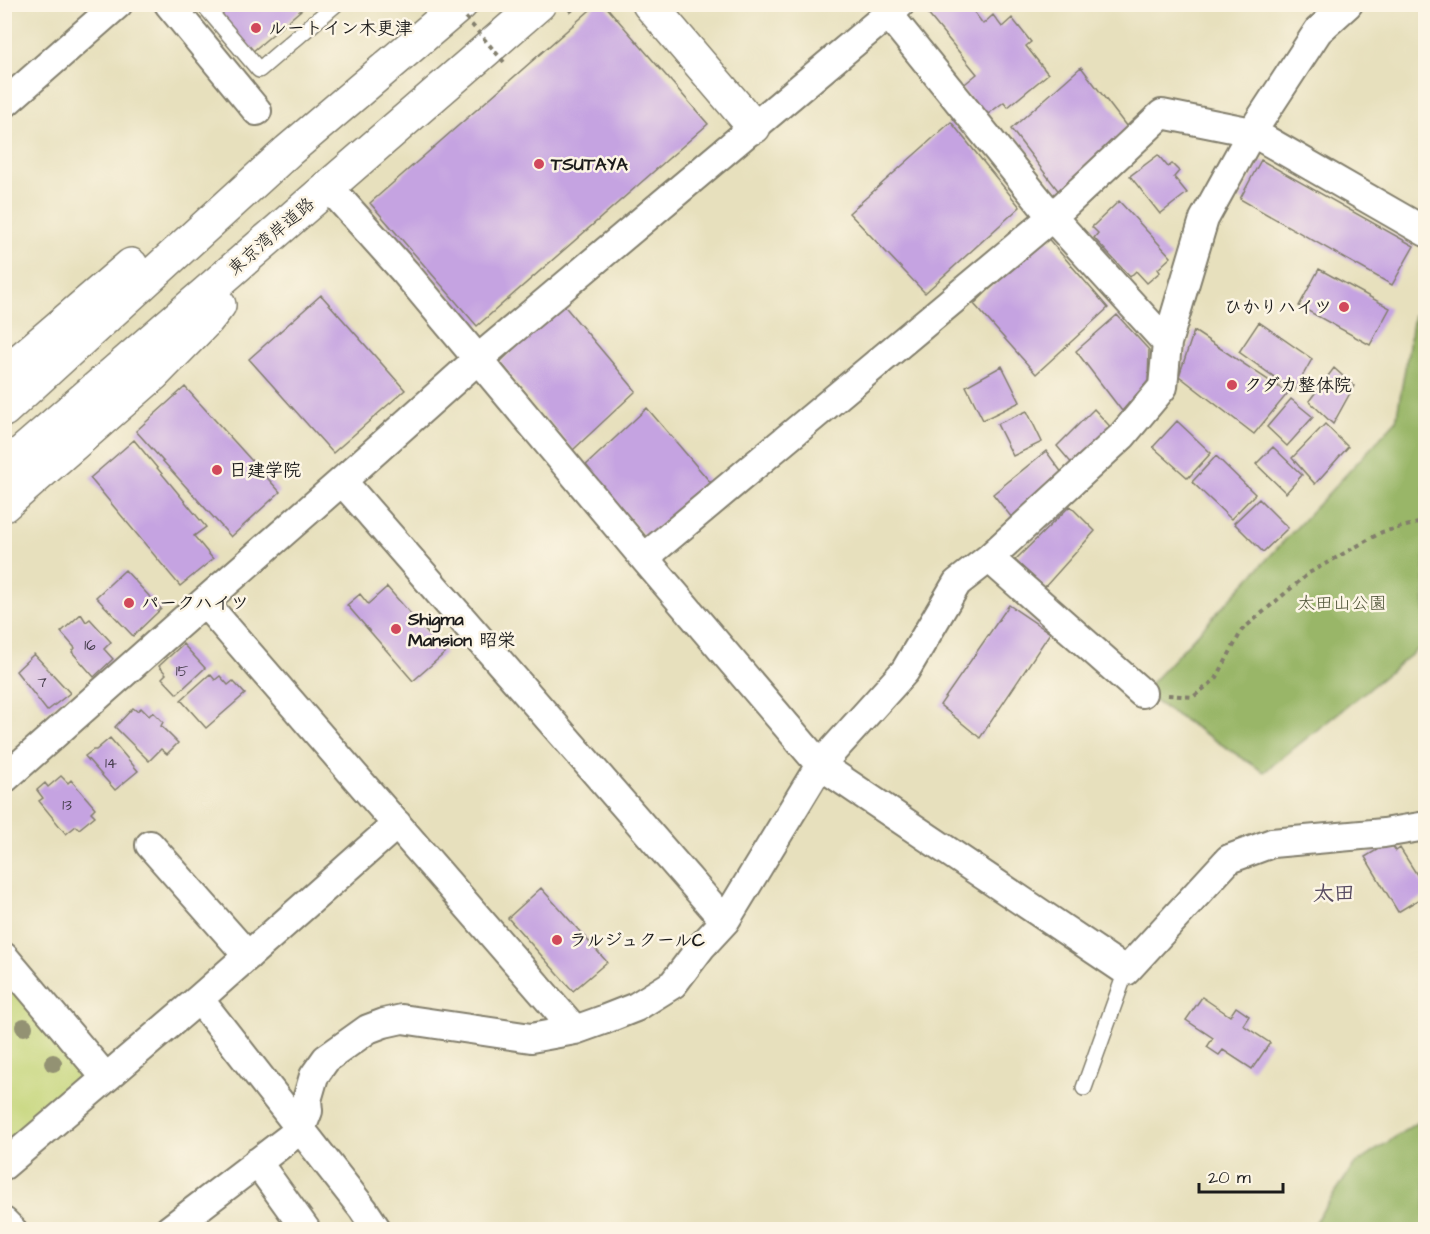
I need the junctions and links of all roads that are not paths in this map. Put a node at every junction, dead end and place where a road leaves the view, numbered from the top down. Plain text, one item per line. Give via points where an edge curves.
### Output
1 (118, 4) edge
2 (169, 4) edge
3 (203, 4) edge
4 (336, 4) edge
5 (461, 4) edge
6 (539, 4) edge
7 (649, 4) edge
8 (1348, 4) edge
9 (895, 10) edge
10 (4, 104) edge
11 (256, 111) dead end
12 (754, 126) junction
13 (1252, 132) junction
14 (288, 151) junction
15 (328, 186) junction
16 (1052, 217) junction
17 (284, 225) junction
18 (1425, 232) edge
19 (1167, 343) junction
20 (478, 359) junction
21 (4, 374) edge
22 (4, 410) edge
23 (4, 468) edge
24 (342, 481) junction
25 (4, 505) edge
26 (644, 558) junction
27 (989, 558) junction
28 (204, 602) junction
29 (1142, 693) road end
30 (820, 765) junction
31 (4, 779) edge
32 (397, 824) junction
33 (1425, 826) edge
34 (150, 845) dead end
35 (725, 921) junction
36 (248, 956) junction
37 (4, 957) edge
38 (1126, 971) junction
39 (199, 999) junction
40 (575, 1030) junction
41 (106, 1078) junction
42 (1084, 1088) dead end
43 (301, 1129) junction
44 (257, 1162) junction
45 (4, 1165) edge
46 (4, 1222) edge
47 (12, 1230) edge
48 (169, 1230) edge
49 (306, 1230) edge
50 (377, 1230) edge

1 - 10 street
2 - 11 street
3 - 4 lane via 259,70
5 - 14 main road
6 - 15 main road, 東京湾岸道路
7 - 12 main road
8 - 13 street via 1318,32
9 - 12 street
9 - 16 street
12 - 20 street
13 - 16 street via 1162,114
13 - 18 street
13 - 19 street via 1204,219
14 - 21 main road via 142,255
14 - 22 main road
15 - 17 main road, 東京湾岸道路
15 - 20 street
16 - 19 street
16 - 26 street
17 - 23 main road, 東京湾岸道路
17 - 25 main road via 207,320 154,374
19 - 27 street via 1163,387 1122,436
20 - 24 street
20 - 26 street
24 - 28 street
24 - 35 street
26 - 30 street
27 - 29 street
27 - 30 street via 957,583 905,671
28 - 31 street
28 - 32 street
30 - 35 street
30 - 38 street
32 - 36 street
32 - 40 street
33 - 38 street via 1272,843 1229,859
34 - 36 street
35 - 40 street via 673,984 636,1007
36 - 39 street
37 - 41 street
38 - 42 lane
39 - 41 street
39 - 43 street
40 - 43 street via 531,1038 402,1019 384,1023 368,1029 326,1059 314,1076
41 - 45 street
43 - 44 street
43 - 50 street
44 - 48 street
44 - 49 street
46 - 47 street

